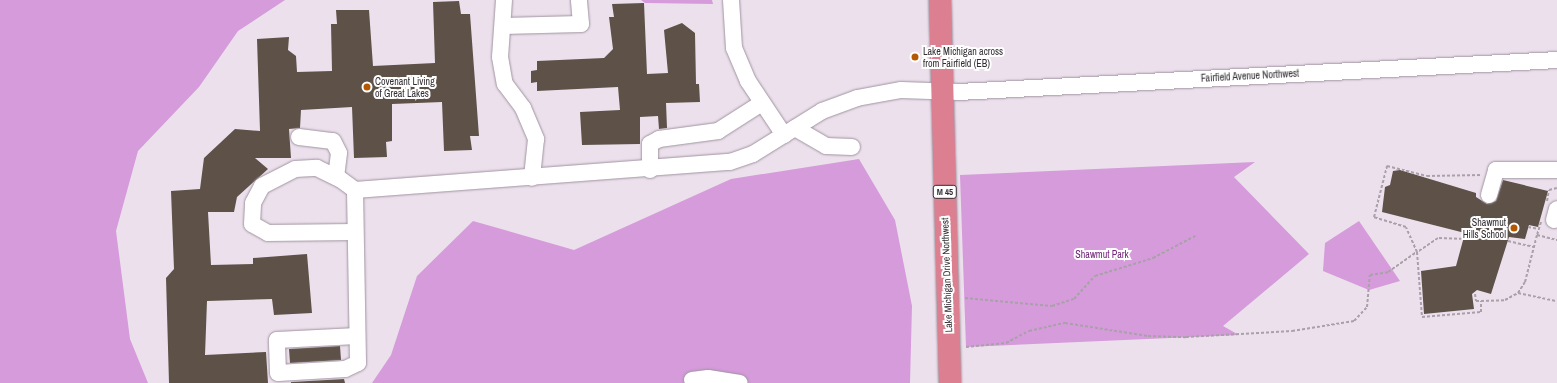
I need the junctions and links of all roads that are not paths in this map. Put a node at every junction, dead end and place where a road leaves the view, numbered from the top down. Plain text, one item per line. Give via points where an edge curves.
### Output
1 (504, 0) edge
2 (579, 0) edge
3 (732, 0) edge
4 (940, 0) edge
5 (503, 26) junction
6 (1557, 60) edge
7 (942, 92) junction
8 (762, 103) junction
9 (790, 131) junction
10 (299, 137) dead end
11 (852, 147) dead end
12 (650, 170) junction
13 (1557, 170) edge
14 (336, 177) junction
15 (532, 178) junction
16 (355, 190) junction
17 (1489, 195) dead end
18 (355, 232) junction
19 (357, 336) junction
20 (692, 380) dead end
21 (740, 383) edge
22 (950, 383) edge

1 - 5 street
2 - 5 street via 581,24
3 - 8 street via 734,48
4 - 7 highway, Lake Michigan Drive Northwest / M 45
5 - 15 street via 500,57 505,84 523,108 536,139
6 - 7 street, Fairfield Avenue Northwest
7 - 9 street, Fairfield Avenue Northwest via 901,90 857,98 822,111
7 - 22 highway, Lake Michigan Drive Northwest / M 45
8 - 9 street
8 - 12 street via 718,131 659,139 650,144
9 - 11 street via 826,146
9 - 12 street, Fairfield Avenue Northwest via 753,154 730,162
10 - 14 street via 333,141 340,153
12 - 15 street, Fairfield Avenue Northwest
13 - 17 street via 1496,170
14 - 16 street
14 - 18 street via 317,168 295,169 262,186 253,204 252,224 268,233
15 - 16 street, Fairfield Avenue Northwest
16 - 18 street
18 - 19 street
19 - 19 street via 277,340 278,373 345,369 358,363
20 - 21 street via 708,378

